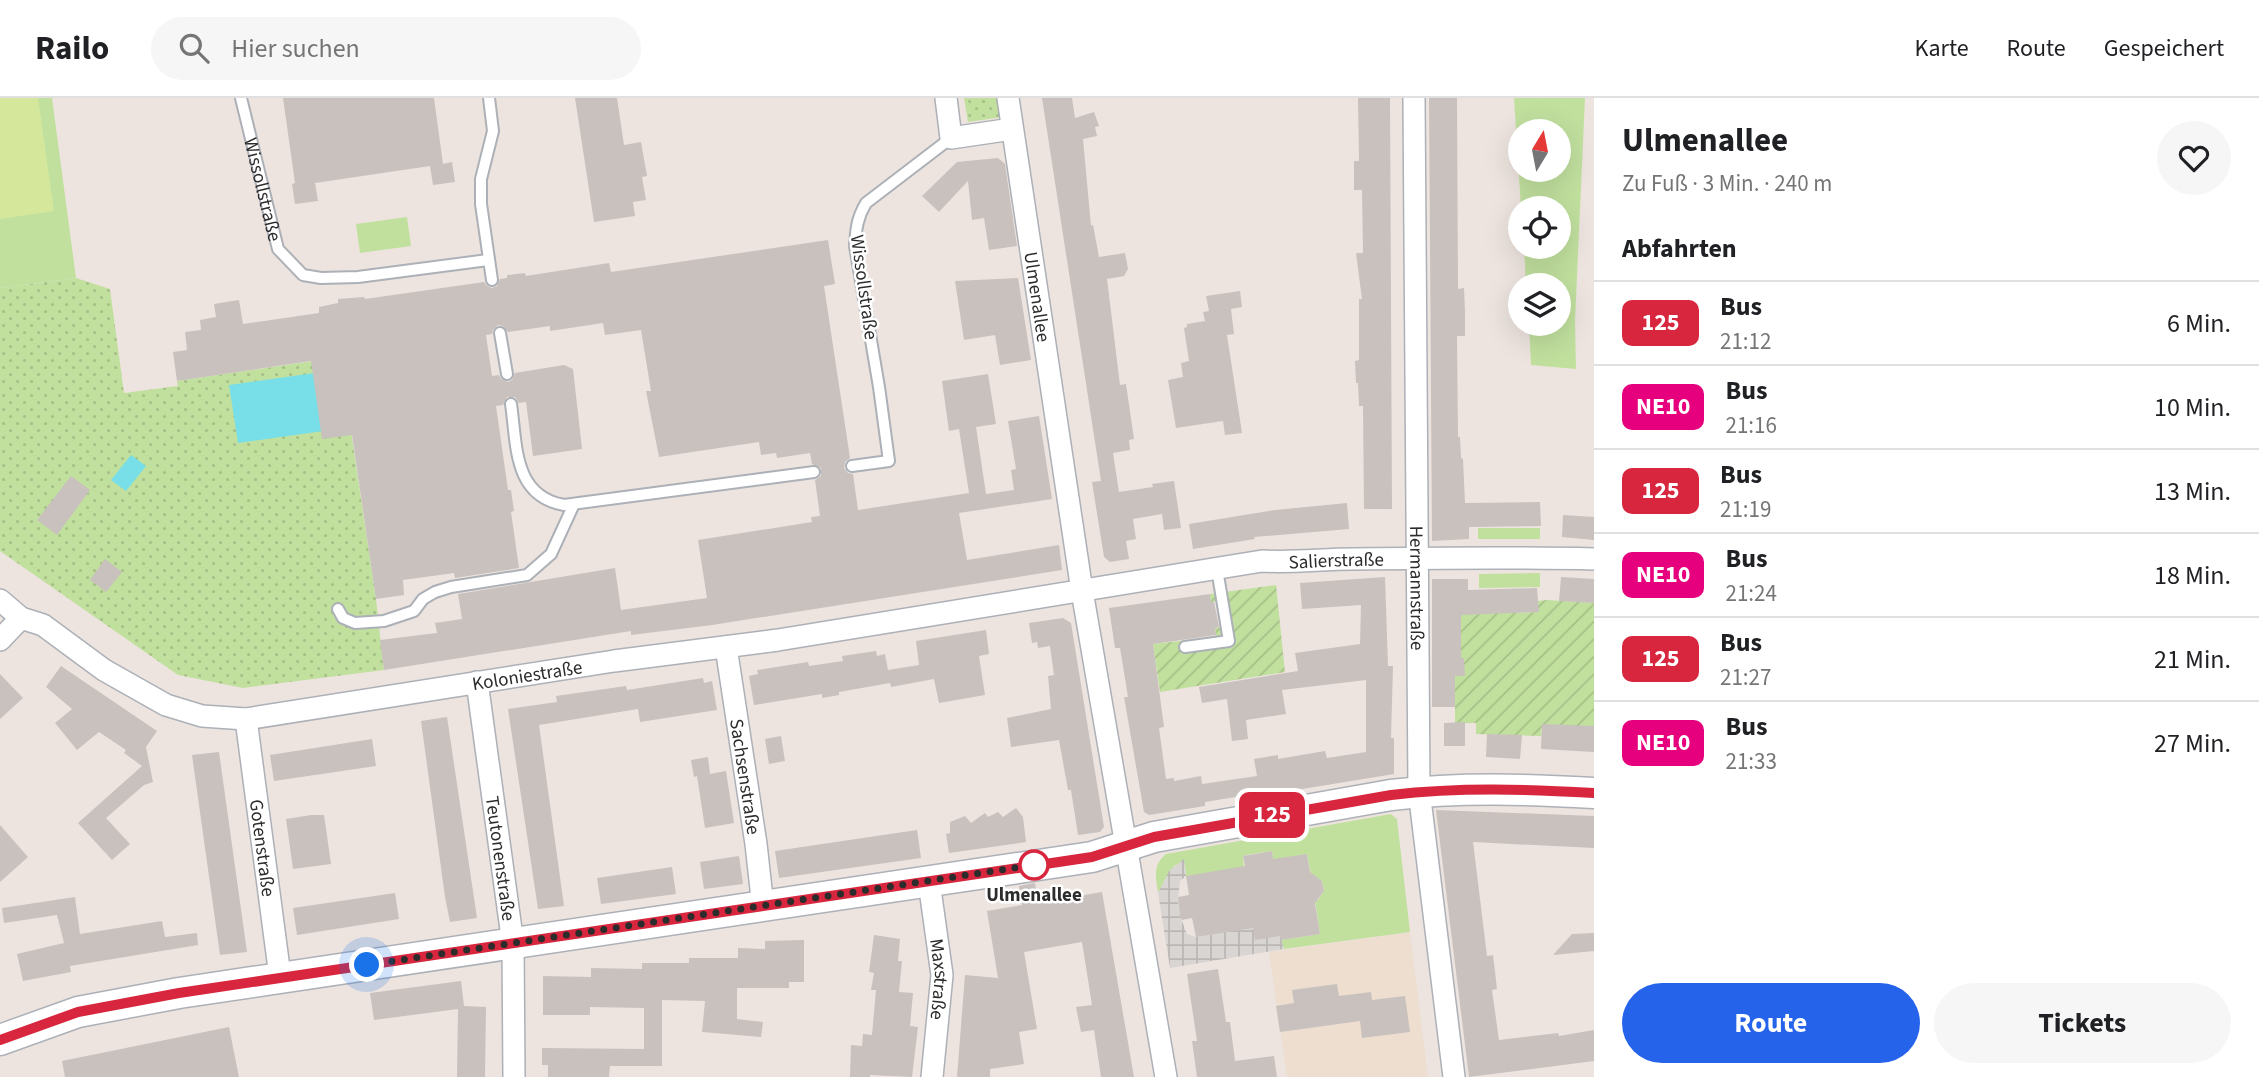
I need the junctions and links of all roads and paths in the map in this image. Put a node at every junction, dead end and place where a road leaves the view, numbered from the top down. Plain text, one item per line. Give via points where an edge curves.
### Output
1 (241, 98) edge
2 (489, 98) edge
3 (946, 98) edge
4 (1008, 98) edge
5 (1414, 98) edge
6 (1012, 129) junction
7 (951, 138) junction
8 (488, 260) junction
9 (492, 280) dead end
10 (500, 333) dead end
11 (507, 374) dead end
12 (511, 404) dead end
13 (852, 466) dead end
14 (814, 472) dead end
15 (574, 504) junction
16 (1416, 559) junction
17 (1594, 559) edge
18 (1217, 569) junction
19 (1082, 591) junction
20 (0, 600) edge
21 (338, 609) dead end
22 (21, 618) junction
23 (0, 640) edge
24 (726, 647) junction
25 (1185, 647) dead end
26 (477, 682) junction
27 (246, 719) junction
28 (1419, 792) junction
29 (1594, 793) edge
30 (1128, 847) junction
31 (929, 882) junction
32 (763, 907) junction
33 (513, 943) junction
34 (280, 976) junction
35 (0, 1040) edge
36 (514, 1077) edge
37 (932, 1077) edge
38 (1166, 1077) edge
39 (1454, 1077) edge

1 - 8 lane, Wissollstraße via 278,249 303,275 358,277
2 - 8 lane via 493,131 481,179
3 - 7 street
4 - 6 street, Ulmenallee
5 - 16 street, Hermannstraße
6 - 7 street, Wissollstraße
6 - 19 street, Ulmenallee
7 - 13 lane, Wissollstraße via 866,203 859,214 855,246 889,461
8 - 9 lane
10 - 11 lane
12 - 15 lane via 523,477 547,499
14 - 15 lane
15 - 21 lane via 551,554 527,575 435,592 414,611 384,621 355,623 343,618
16 - 17 street, Salierstraße
16 - 18 street, Salierstraße via 1262,561
16 - 28 street, Hermannstraße
18 - 19 street, Salierstraße
18 - 25 lane via 1229,641
19 - 24 street, Koloniestraße
19 - 30 street, Ulmenallee
20 - 22 street, Koloniestraße
22 - 23 street
22 - 27 street, Koloniestraße via 43,625 104,670 166,705 202,716
24 - 26 street, Koloniestraße
24 - 32 street, Sachsenstraße
26 - 27 street, Koloniestraße
26 - 33 street, Teutonenstraße
27 - 34 street, Gotenstraße
28 - 29 street via 1510,789
28 - 30 street via 1237,821 1154,837
28 - 39 street, Hermannstraße
30 - 31 street via 1092,857
30 - 38 street, Ulmenallee
31 - 32 street
31 - 37 street, Maxstraße via 942,975
32 - 33 street
33 - 34 street
33 - 36 street, Teutonenstraße
34 - 35 street via 78,1012

